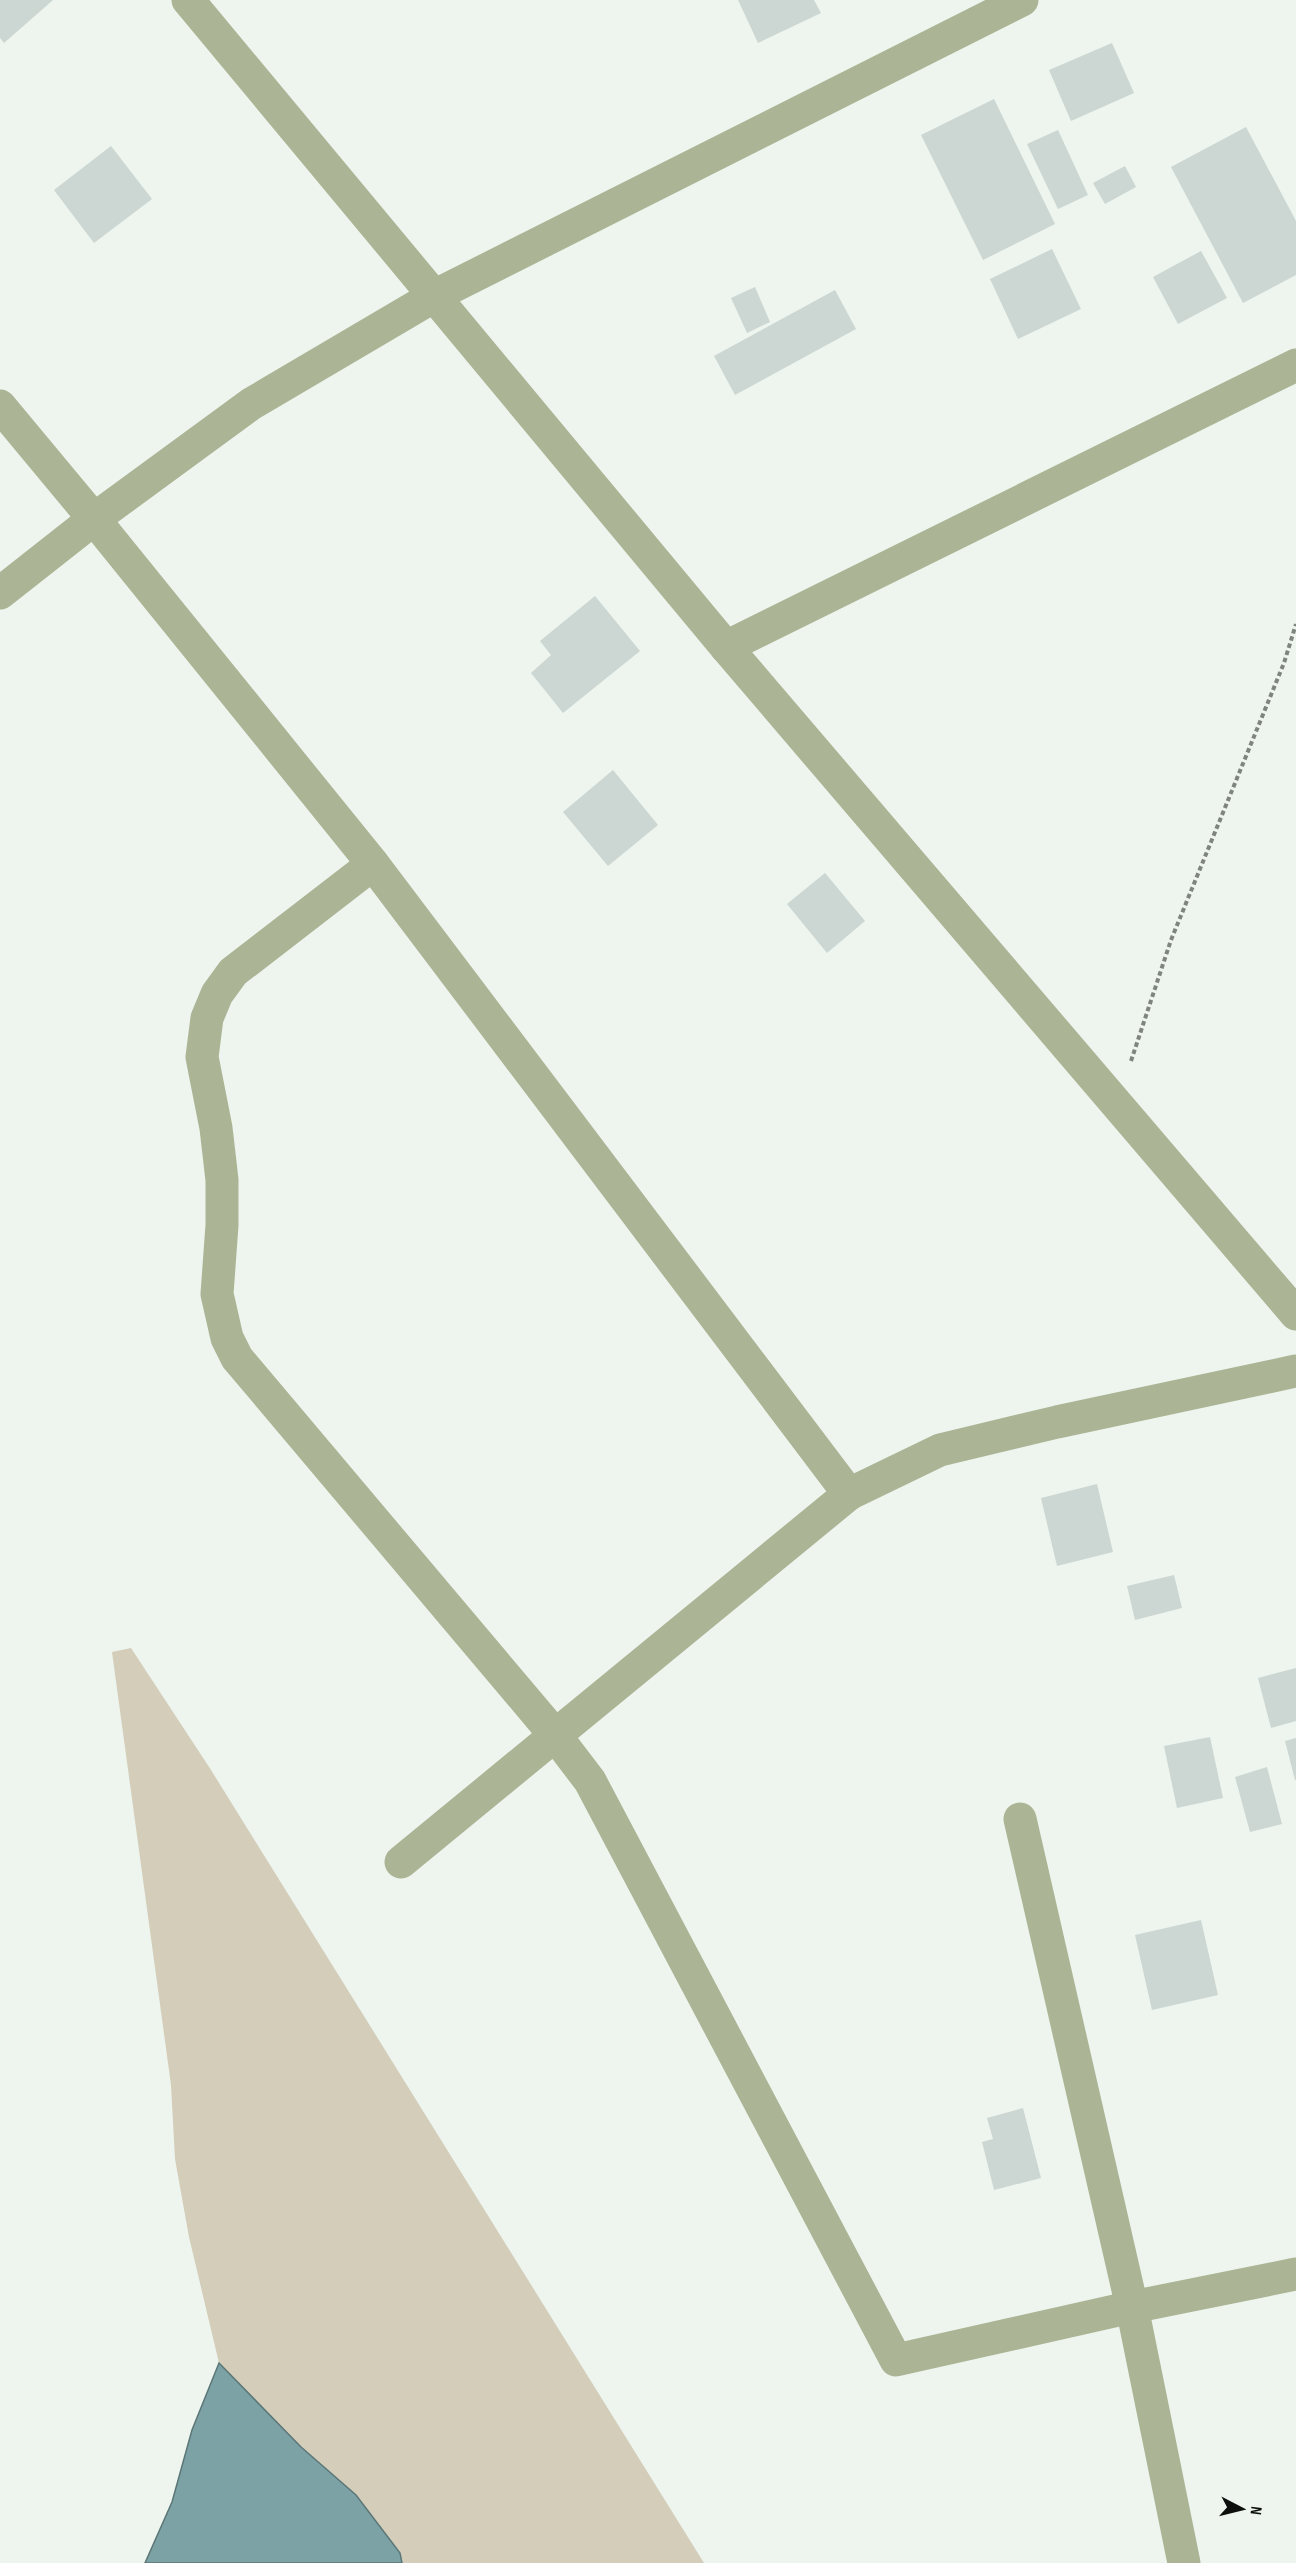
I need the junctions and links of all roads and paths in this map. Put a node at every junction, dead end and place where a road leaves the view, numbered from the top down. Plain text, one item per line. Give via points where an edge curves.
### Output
1 (188, 0) edge
2 (1022, 0) edge
3 (436, 295) junction
4 (1296, 364) edge
5 (0, 406) edge
6 (94, 519) junction
7 (0, 593) edge
8 (1296, 624) edge
9 (726, 647) junction
10 (373, 864) junction
11 (1116, 1104) junction
12 (1296, 1314) edge
13 (1296, 1371) edge
14 (849, 1494) junction
15 (555, 1735) junction
16 (1020, 1819) dead end
17 (401, 1862) dead end
18 (1296, 2274) edge
19 (1132, 2307) junction
20 (1184, 2563) edge

1 - 3 street
2 - 3 street
3 - 6 street via 251,404
3 - 9 street
4 - 9 street
5 - 6 street
6 - 7 street
6 - 10 street
8 - 11 path via 1284,663 1171,940
9 - 11 street
10 - 14 street
10 - 15 street via 232,972 207,1018 202,1057 222,1180 217,1272 220,1316 237,1358
11 - 12 street
13 - 14 street via 940,1450
14 - 15 street
15 - 17 street
15 - 19 street via 590,1781 897,2360
16 - 19 street
18 - 19 street
19 - 20 street

